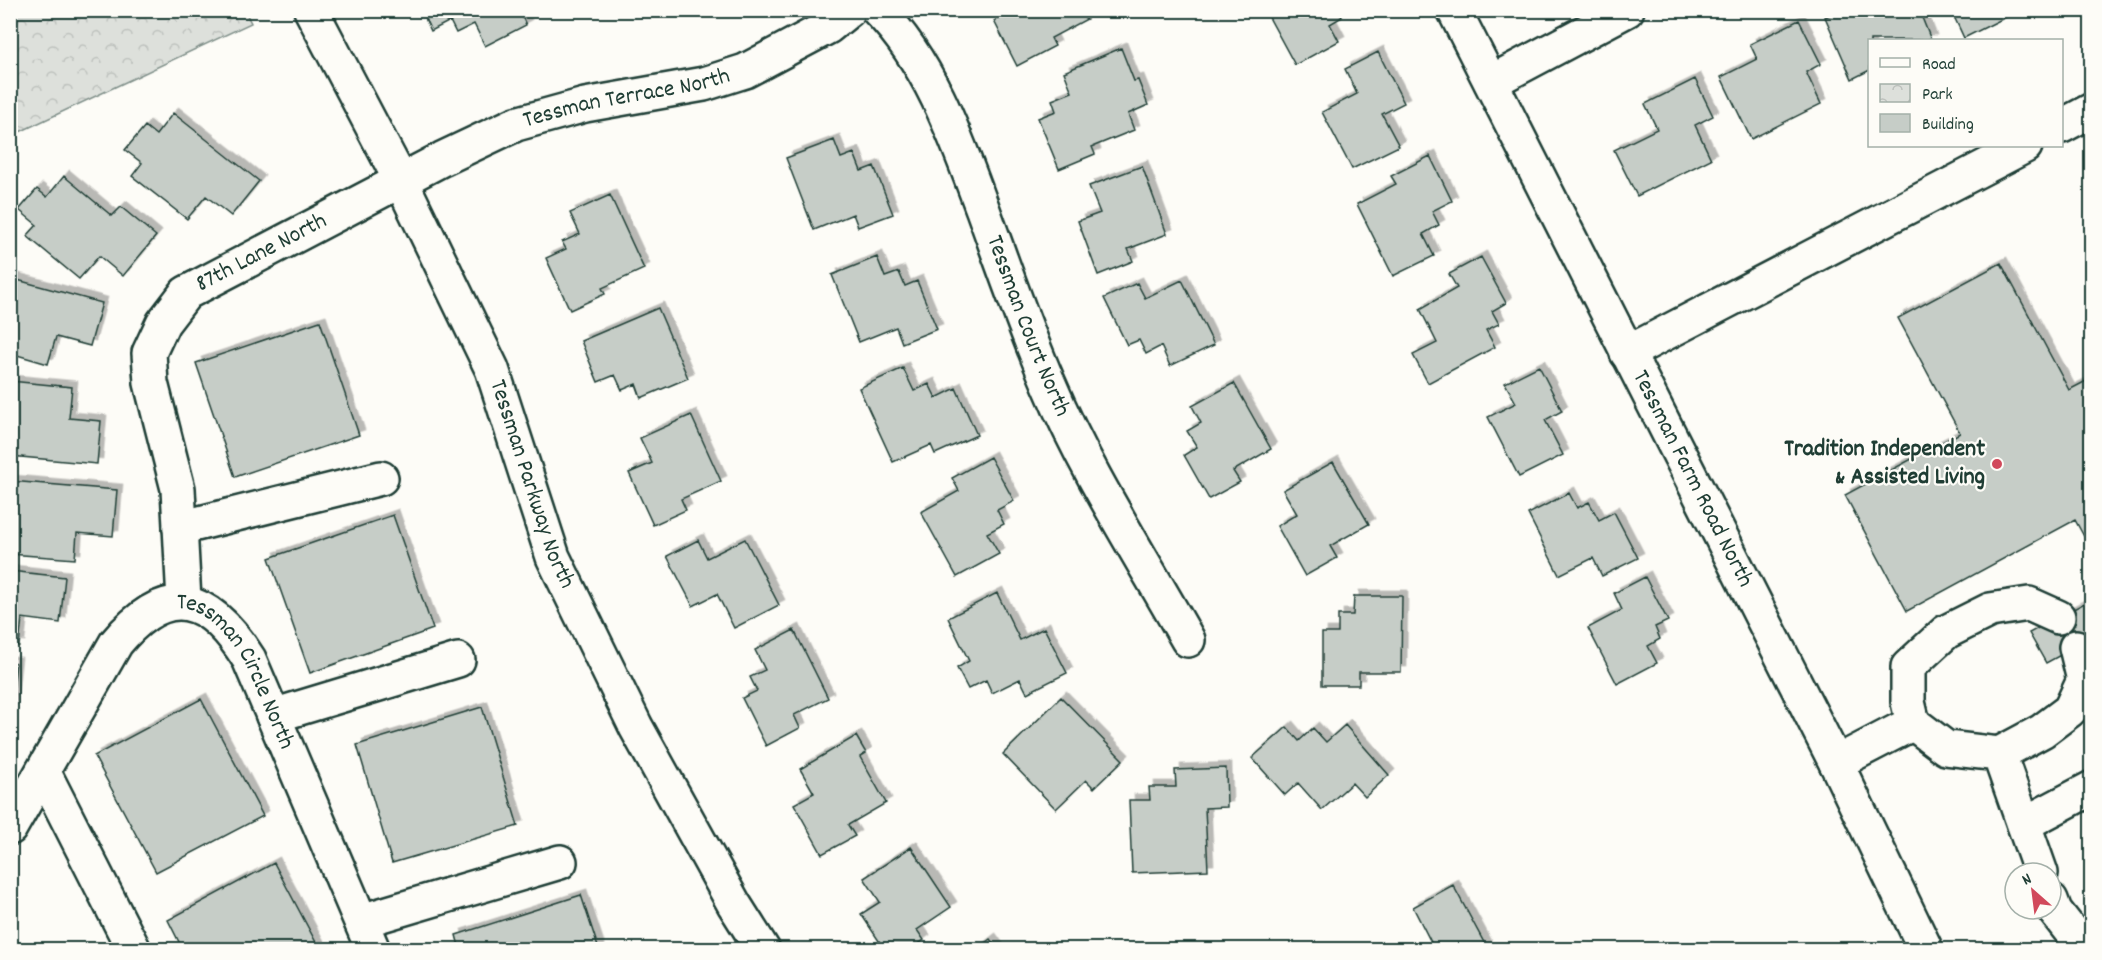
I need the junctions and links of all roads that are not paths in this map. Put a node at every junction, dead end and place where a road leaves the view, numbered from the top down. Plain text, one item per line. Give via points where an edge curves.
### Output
1 (311, 10) edge
2 (849, 10) edge
3 (878, 10) edge
4 (1454, 10) edge
5 (1627, 10) edge
6 (1491, 82) junction
7 (2091, 110) edge
8 (2063, 125) edge
9 (2023, 147) edge
10 (401, 181) junction
11 (1627, 353) junction
12 (381, 478) dead end
13 (180, 528) junction
14 (184, 601) junction
15 (2058, 617) dead end
16 (1188, 640) dead end
17 (2076, 647) dead end
18 (458, 660) dead end
19 (273, 716) junction
20 (1913, 723) junction
21 (1999, 754) junction
22 (1836, 763) junction
23 (43, 771) junction
24 (2091, 788) edge
25 (2024, 824) junction
26 (10, 828) edge
27 (2037, 861) edge
28 (560, 862) dead end
29 (2063, 921) edge
30 (367, 935) edge
31 (2091, 944) edge
32 (134, 950) edge
33 (763, 950) edge
34 (1926, 950) edge

1 - 10 street, Tessman Parkway North
2 - 10 street, Tessman Terrace North via 828,27 745,71 704,84 549,113 487,136
3 - 16 street, Tessman Court North via 894,27 932,88 966,163 1049,386
4 - 6 street, Tessman Farm Road North
5 - 6 street
6 - 11 street, Tessman Farm Road North
7 - 8 street
9 - 11 street
10 - 13 street, 87th Lane North via 186,293 163,323 149,353 151,383 178,489
10 - 33 street, Tessman Parkway North via 492,369 553,557 636,727
11 - 22 street, Tessman Farm Road North
12 - 13 street
13 - 14 street, 87th Lane North
14 - 19 street, Tessman Circle North via 210,614 232,633 249,659
14 - 23 street, Tessman Circle North via 159,607 135,620 116,643
15 - 20 street via 2029,604 1990,610 1946,632 1908,667 1908,702
17 - 21 street via 2085,680 2070,710 2042,731
18 - 19 street
19 - 30 street, Tessman Circle North
20 - 21 street via 1946,748
20 - 22 street
21 - 25 street
22 - 34 street, Tessman Farm Road North
23 - 26 street, Tessman Circle North
23 - 32 street
24 - 25 street
25 - 27 street
28 - 30 street
29 - 31 street via 2080,943

